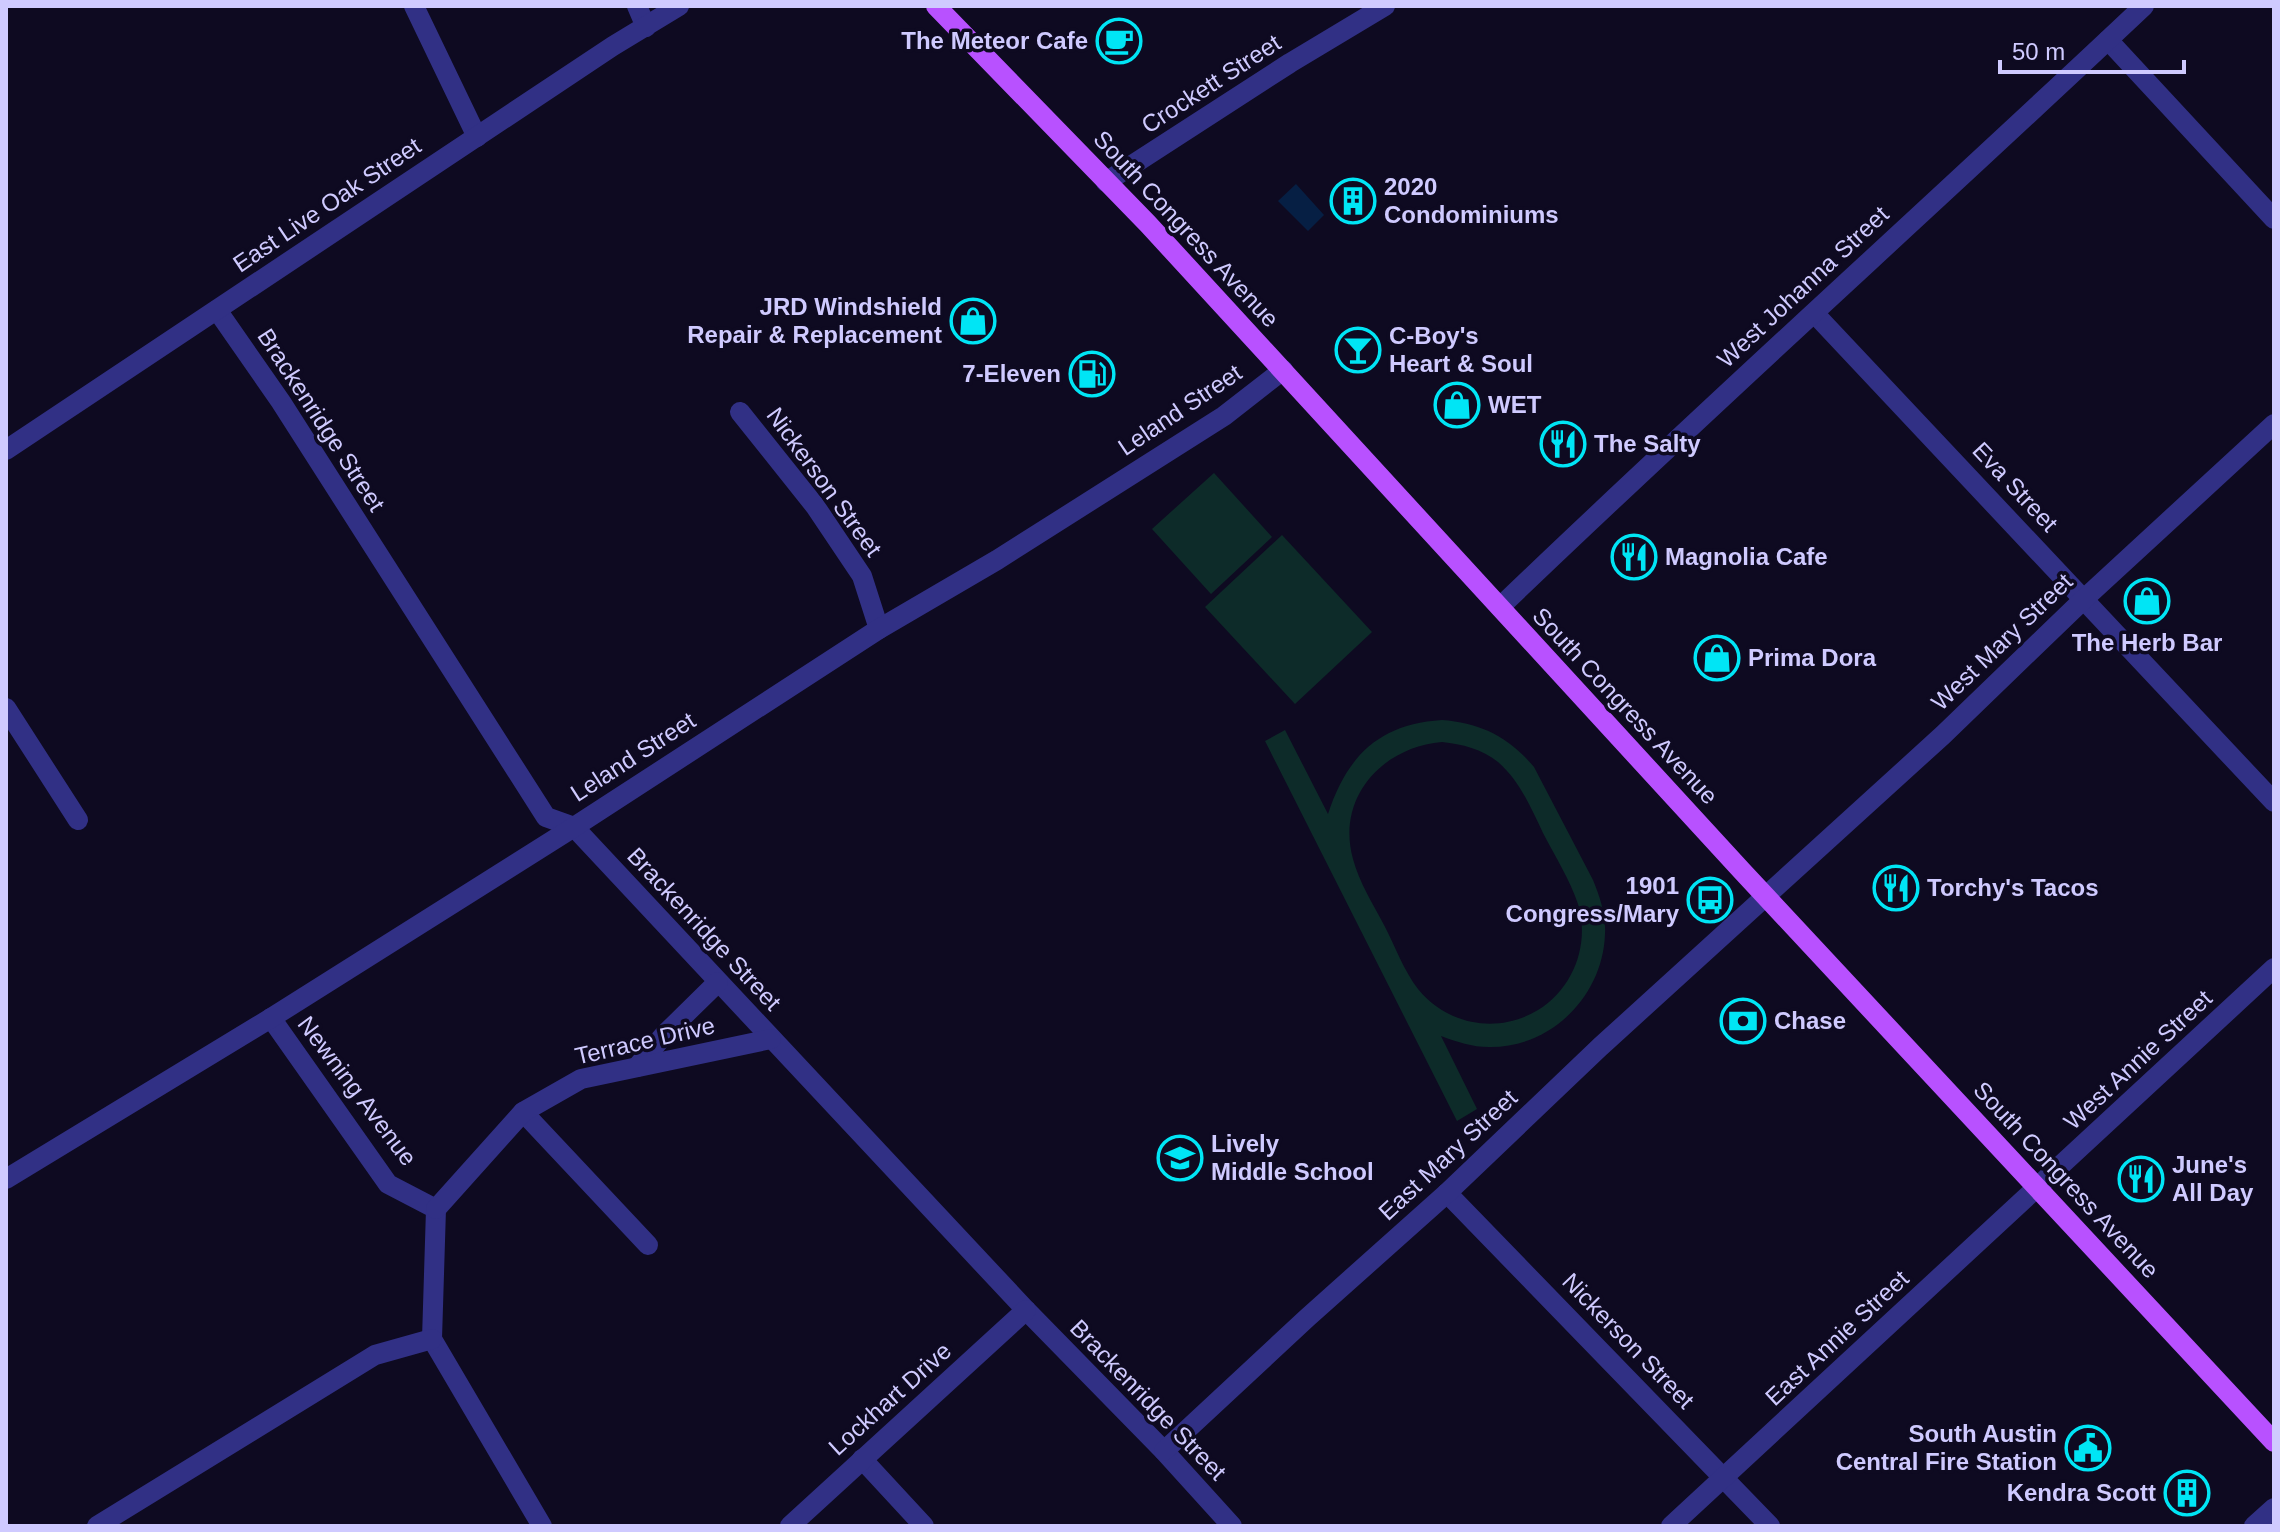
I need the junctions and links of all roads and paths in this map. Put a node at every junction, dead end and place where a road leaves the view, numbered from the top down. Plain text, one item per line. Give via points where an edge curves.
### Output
1 (414, 6) edge
2 (637, 6) edge
3 (679, 6) edge
4 (936, 6) edge
5 (1385, 6) edge
6 (2144, 6) edge
7 (646, 27) junction
8 (2108, 40) junction
9 (477, 137) junction
10 (1106, 182) junction
11 (2274, 219) edge
12 (217, 310) junction
13 (1815, 314) junction
14 (1283, 370) junction
15 (740, 412) dead end
16 (2274, 424) edge
17 (6, 450) edge
18 (2084, 599) junction
19 (1500, 607) junction
20 (879, 629) junction
21 (6, 708) edge
22 (2274, 802) edge
23 (78, 820) dead end
24 (574, 827) junction
25 (1766, 896) junction
26 (2274, 968) edge
27 (718, 982) junction
28 (271, 1018) junction
29 (771, 1039) junction
30 (637, 1067) junction
31 (523, 1112) junction
32 (6, 1179) edge
33 (2038, 1189) junction
34 (1447, 1193) junction
35 (436, 1209) junction
36 (648, 1245) dead end
37 (1026, 1310) junction
38 (432, 1339) junction
39 (2274, 1442) edge
40 (1164, 1451) junction
41 (862, 1459) junction
42 (1725, 1478) junction
43 (2274, 1508) edge
44 (97, 1526) edge
45 (542, 1526) edge
46 (790, 1526) edge
47 (924, 1526) edge
48 (1232, 1526) edge
49 (1671, 1526) edge
50 (1770, 1526) edge
51 (2254, 1526) edge

1 - 9 street
2 - 7 street
3 - 7 street, East Live Oak Street
4 - 10 main road, South Congress Avenue
5 - 10 street, Crockett Street
6 - 8 street, West Johanna Street
7 - 9 street, East Live Oak Street
8 - 11 street
8 - 13 street, West Johanna Street
9 - 12 street, East Live Oak Street
10 - 14 main road, South Congress Avenue
12 - 17 street, East Live Oak Street
12 - 24 street, Brackenridge Street via 546,817
13 - 18 street, Eva Street
13 - 19 street, West Johanna Street
14 - 19 main road, South Congress Avenue
14 - 20 street, Leland Street via 1224,416
15 - 20 street, Nickerson Street via 815,506 862,576
16 - 18 street, West Mary Street
18 - 22 street, Eva Street
18 - 25 street, West Mary Street
19 - 25 main road, South Congress Avenue
20 - 24 street, Leland Street
21 - 23 street
24 - 27 street, Brackenridge Street
24 - 28 street, Leland Street
25 - 33 main road, South Congress Avenue
25 - 34 street, East Mary Street
26 - 33 street, West Annie Street
27 - 29 street, Brackenridge Street
27 - 30 street
28 - 32 street, Leland Street
28 - 35 street, Newning Avenue via 388,1184
29 - 30 street, Terrace Drive
29 - 37 street, Brackenridge Street
30 - 31 street, Terrace Drive via 581,1079
31 - 35 street, Terrace Drive
31 - 36 street
33 - 39 main road, South Congress Avenue
33 - 42 street, East Annie Street
34 - 40 street, East Mary Street
34 - 42 street, Nickerson Street
35 - 38 street
37 - 40 street, Brackenridge Street
37 - 41 street, Lockhart Drive
38 - 44 street via 375,1355
38 - 45 street
40 - 48 street, Brackenridge Street
41 - 46 street, Lockhart Drive
41 - 47 street
42 - 49 street, East Annie Street
42 - 50 street, Nickerson Street
43 - 51 street

